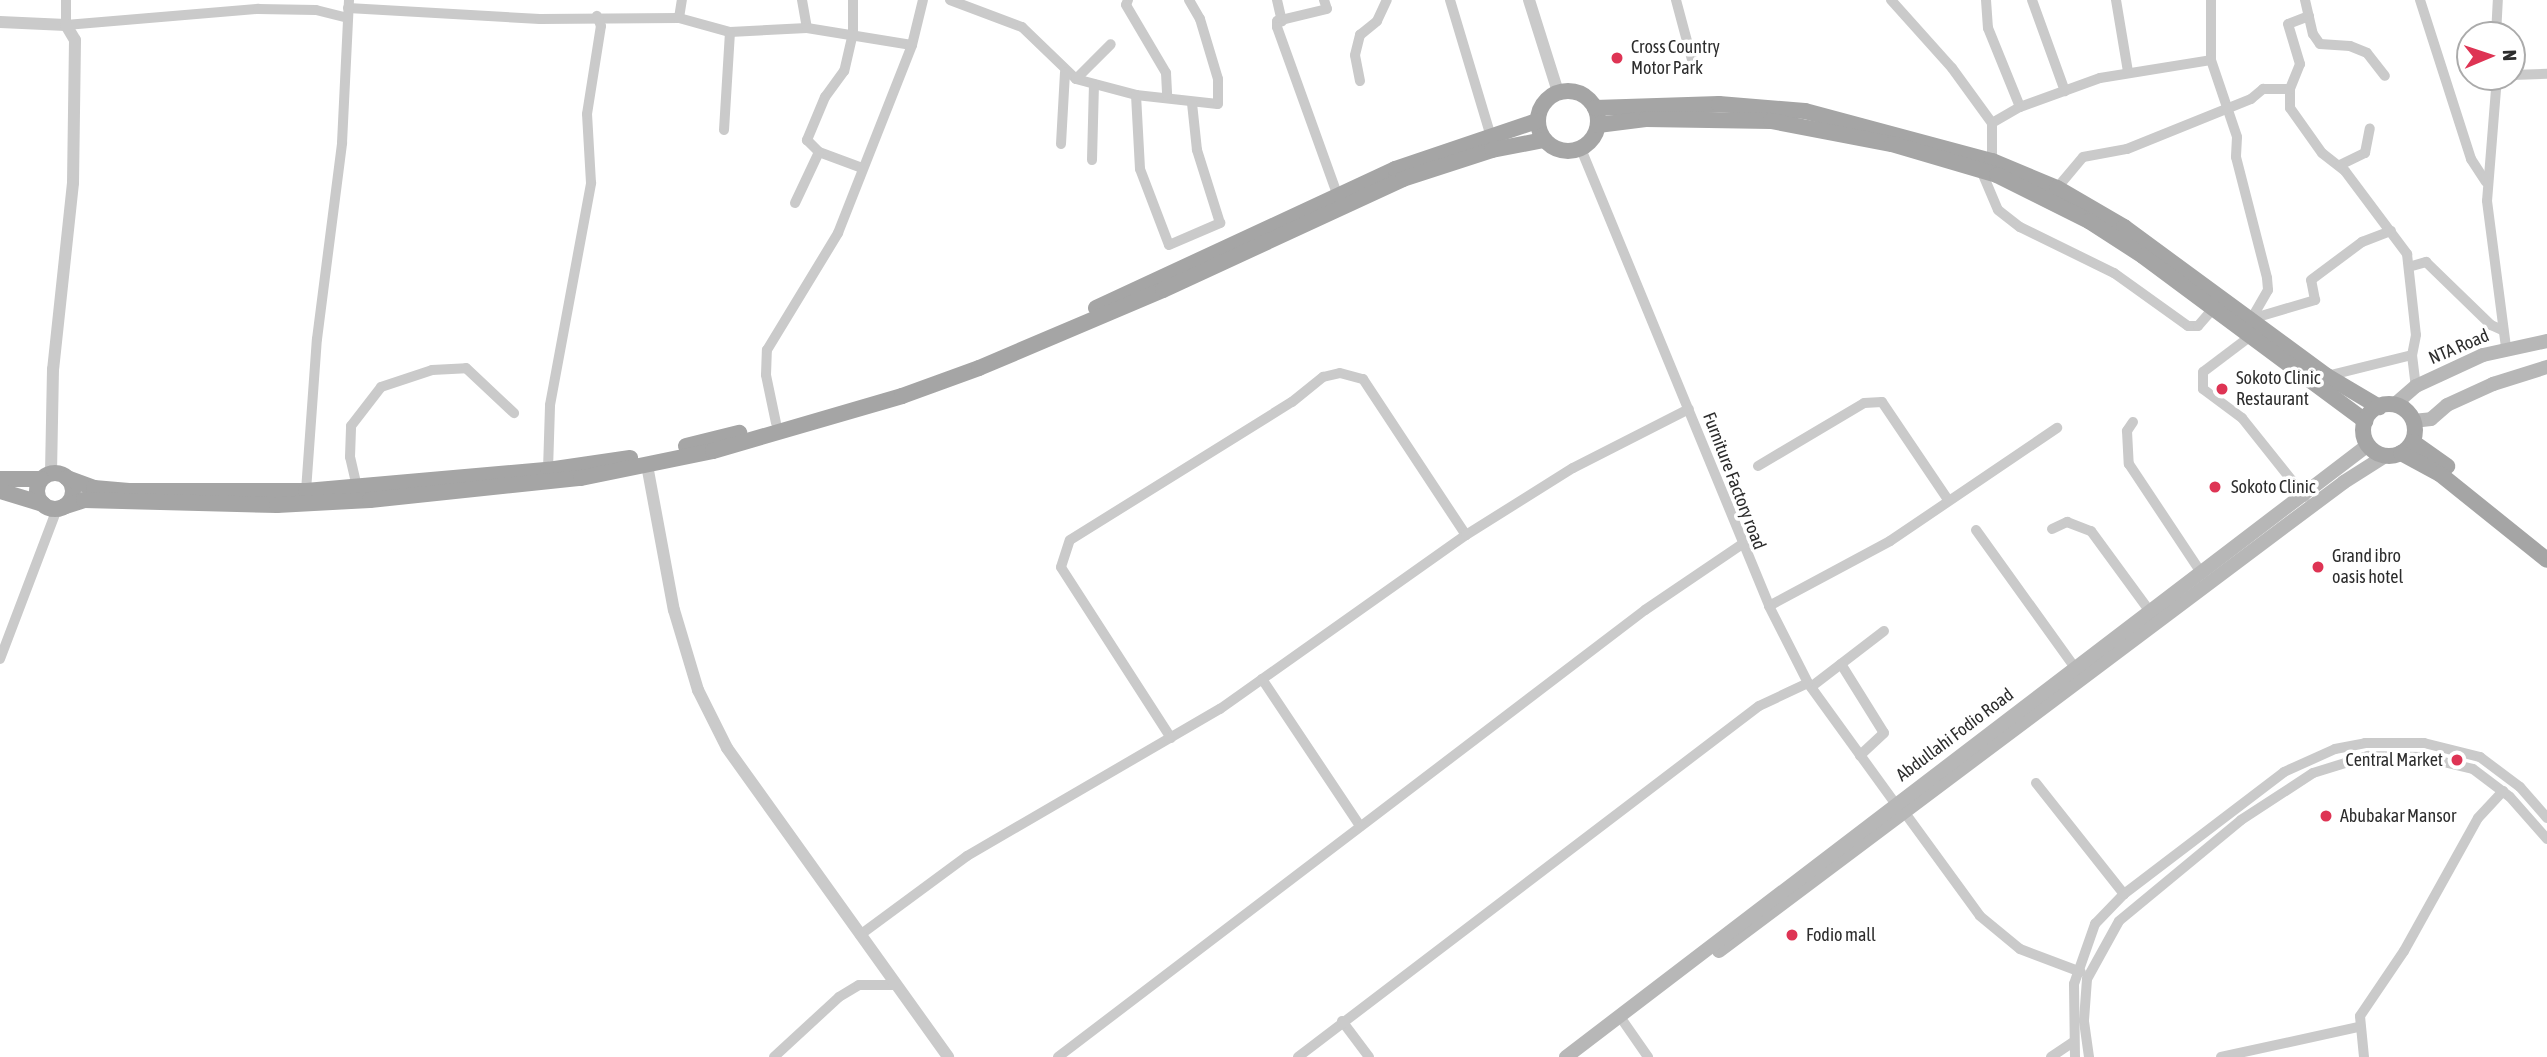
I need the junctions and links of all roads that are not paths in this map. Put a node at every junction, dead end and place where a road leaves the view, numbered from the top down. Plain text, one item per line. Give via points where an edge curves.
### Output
1 (66, 0) edge
2 (682, 0) edge
3 (802, 0) edge
4 (853, 0) edge
5 (923, 0) edge
6 (950, 0) edge
7 (1128, 0) edge
8 (1189, 0) edge
9 (1277, 0) edge
10 (1324, 0) edge
11 (1387, 0) edge
12 (1450, 0) edge
13 (1530, 0) edge
14 (1676, 0) edge
15 (1891, 0) edge
16 (1986, 0) edge
17 (2032, 0) edge
18 (2116, 0) edge
19 (2211, 0) edge
20 (2305, 0) edge
21 (2420, 0) edge
22 (2498, 0) edge
23 (258, 4) edge
24 (348, 9) edge
25 (2309, 16) junction
26 (679, 18) junction
27 (1282, 20) junction
28 (599, 21) junction
29 (2497, 21) edge
30 (0, 22) edge
31 (66, 25) junction
32 (807, 28) junction
33 (730, 32) junction
34 (853, 33) junction
35 (1111, 44) dead end
36 (912, 45) junction
37 (2211, 60) junction
38 (1694, 67) dead end
39 (1065, 72) junction
40 (2128, 72) junction
41 (2547, 74) edge
42 (2526, 75) edge
43 (2385, 76) dead end
44 (1076, 79) junction
45 (1360, 81) dead end
46 (1094, 85) junction
47 (2290, 89) junction
48 (2065, 91) junction
49 (2496, 91) edge
50 (1558, 92) junction
51 (1136, 95) junction
52 (1167, 95) junction
53 (1192, 103) junction
54 (2020, 107) junction
55 (1595, 108) junction
56 (2227, 109) junction
57 (1538, 121) junction
58 (1992, 123) junction
59 (1598, 125) junction
60 (2370, 128) dead end
61 (724, 130) dead end
62 (1492, 137) junction
63 (1544, 140) junction
64 (1061, 144) dead end
65 (1581, 149) junction
66 (819, 152) junction
67 (1092, 160) dead end
68 (1986, 165) junction
69 (2340, 165) junction
70 (862, 169) junction
71 (2486, 183) junction
72 (2057, 188) junction
73 (1338, 196) junction
74 (795, 203) dead end
75 (2391, 231) junction
76 (2412, 266) junction
77 (2213, 309) junction
78 (2252, 327) junction
79 (2502, 330) junction
80 (2547, 341) edge
81 (2506, 348) junction
82 (2412, 355) junction
83 (2547, 367) edge
84 (2327, 376) junction
85 (2416, 386) junction
86 (2386, 406) junction
87 (1689, 409) junction
88 (514, 413) dead end
89 (2365, 421) junction
90 (2413, 421) junction
91 (2133, 422) dead end
92 (776, 423) junction
93 (2057, 428) dead end
94 (2368, 445) junction
95 (2400, 450) junction
96 (647, 465) junction
97 (1758, 467) dead end
98 (548, 470) junction
99 (53, 477) junction
100 (0, 479) edge
101 (357, 487) junction
102 (0, 491) edge
103 (306, 491) junction
104 (2305, 497) junction
105 (1948, 500) junction
106 (54, 507) junction
107 (2052, 529) dead end
108 (1976, 530) dead end
109 (1466, 536) junction
110 (1741, 545) junction
111 (2547, 547) edge
112 (2547, 560) edge
113 (2202, 574) junction
114 (1769, 606) junction
115 (2151, 613) junction
116 (1884, 631) dead end
117 (0, 659) edge
118 (1840, 664) junction
119 (2076, 669) junction
120 (1262, 679) junction
121 (1810, 685) junction
122 (1171, 738) junction
123 (1860, 755) junction
124 (2036, 782) dead end
125 (2503, 791) junction
126 (1900, 808) junction
127 (2234, 811) junction
128 (2547, 818) edge
129 (2241, 820) junction
130 (1360, 826) junction
131 (2547, 839) edge
132 (2124, 894) junction
133 (860, 935) junction
134 (2078, 971) junction
135 (2090, 974) junction
136 (894, 985) junction
137 (1342, 1021) junction
138 (1623, 1021) junction
139 (2359, 1027) junction
140 (2073, 1042) junction
141 (774, 1057) edge
142 (948, 1057) edge
143 (1058, 1057) edge
144 (1298, 1057) edge
145 (1369, 1057) edge
146 (1566, 1057) edge
147 (1578, 1057) edge
148 (1648, 1057) edge
149 (2051, 1057) edge
150 (2075, 1057) edge
151 (2089, 1057) edge
152 (2221, 1057) edge
153 (2364, 1057) edge

1 - 31 street
2 - 26 street
3 - 32 street
4 - 34 street
5 - 36 street
6 - 39 street via 1021,27
7 - 52 street via 1126,5 1166,73
8 - 53 street via 1200,19 1221,91 1218,104
9 - 27 street
10 - 27 street via 1327,9
11 - 45 street via 1377,21 1360,35 1355,55
12 - 62 street
13 - 50 street
14 - 38 street
15 - 58 street via 1952,68
16 - 54 street via 1988,29
17 - 48 street
18 - 40 street
19 - 37 street
20 - 25 street
21 - 71 street via 2471,159
22 - 29 street
23 - 24 street
23 - 31 street
24 - 28 street
24 - 103 street via 342,143 317,339
25 - 43 street via 2320,44 2350,46 2367,53
25 - 47 street via 2288,24 2300,64
26 - 28 street
26 - 33 street
27 - 73 street via 1277,27
28 - 98 street via 587,114 591,183 553,382
30 - 31 street
31 - 99 street via 75,40 73,183 53,369
32 - 33 street
32 - 34 street
33 - 61 street
34 - 36 street
34 - 66 street via 844,72 825,97 807,139
35 - 44 street
36 - 70 street
37 - 40 street
37 - 56 street
39 - 44 street
39 - 64 street
40 - 48 street
41 - 42 street
44 - 46 street
46 - 51 street
46 - 67 street
47 - 56 street via 2263,89
47 - 69 street via 2292,115 2322,153
48 - 54 street
49 - 71 street
50 - 55 main road via 1573,91
50 - 57 main road via 1540,109
51 - 52 street
51 - 53 street via 1140,169 1169,245 1220,223 1197,150
52 - 53 street
54 - 58 street
55 - 59 main road
55 - 68 main road via 1719,104 1805,111
56 - 72 street via 2127,149 2083,157
56 - 78 street via 2267,278 2268,290
57 - 62 main road
57 - 63 main road
58 - 68 street
59 - 65 main road
59 - 68 main road via 1646,119 1771,121
60 - 69 street via 2365,153
62 - 73 main road via 1395,169
63 - 65 main road via 1560,151
63 - 96 main road via 1492,150 1403,179 1113,312 902,396
65 - 87 street, Furniture Factory road
66 - 70 street
66 - 74 street
68 - 72 main road
68 - 77 main road via 2089,220
68 - 77 street via 1998,210 2020,227 2114,273 2188,326 2198,326
69 - 75 street
70 - 92 street via 838,233 767,351 766,375
71 - 79 street
72 - 78 main road via 2124,227
73 - 92 main road via 1004,347 913,382
75 - 76 street
75 - 78 street via 2361,242 2356,251 2311,279 2315,300
76 - 79 street via 2426,262 2491,325
76 - 82 street via 2416,335
77 - 78 main road
78 - 84 main road
78 - 89 main road
78 - 104 street via 2203,372 2203,389 2242,418
79 - 81 street
80 - 81 main road, NTA Road
81 - 85 main road, NTA Road
82 - 84 street
82 - 85 street
83 - 90 main road via 2446,405 2431,419
84 - 86 main road
85 - 86 main road, NTA Road
86 - 89 main road
86 - 90 main road
87 - 109 street via 1573,468
87 - 110 street, Furniture Factory road
88 - 101 street via 466,368 432,370 392,382 369,397 351,426 350,457
89 - 94 main road
90 - 95 main road
91 - 113 street via 2127,431 2129,464
92 - 98 main road via 649,455
93 - 105 street
94 - 95 main road
94 - 104 main road, Abdullahi Fodio Road
95 - 111 main road
95 - 112 main road via 2440,474
95 - 126 main road, Abdullahi Fodio Road via 2344,482
96 - 106 main road via 582,478 370,500 277,505 84,500
96 - 133 street via 674,610 698,690 727,748
97 - 105 street via 1864,403 1882,401
98 - 101 main road
99 - 100 main road
99 - 103 main road via 129,491
99 - 106 main road via 36,490
99 - 106 main road via 72,496
101 - 103 main road
102 - 106 main road
104 - 113 main road, Abdullahi Fodio Road
105 - 114 street via 1857,561
106 - 117 street
107 - 115 street via 2067,522 2091,531
108 - 119 street
109 - 120 street
109 - 122 street via 1363,379 1340,373 1323,377 1292,402 1070,540 1062,567
110 - 114 street, Furniture Factory road
110 - 130 street via 1645,610
113 - 115 main road, Abdullahi Fodio Road
114 - 121 street, Furniture Factory road
115 - 119 main road, Abdullahi Fodio Road
116 - 118 street
118 - 121 street
118 - 123 street via 1884,733
119 - 126 main road, Abdullahi Fodio Road
120 - 122 street
120 - 130 street
121 - 123 street, Furniture Factory road
121 - 137 street via 1759,706
122 - 133 street via 967,856
123 - 126 street, Furniture Factory road
124 - 132 street
125 - 129 street via 2473,769 2423,757 2368,756 2313,773
125 - 131 street
125 - 139 street via 2478,818 2404,951 2360,1016
126 - 134 street, Furniture Factory road via 1980,916 2020,949
126 - 138 main road, Abdullahi Fodio Road
126 - 146 main road, Abdullahi Fodio Road
127 - 128 street via 2284,772 2335,749 2365,743 2424,743 2480,757 2520,787
127 - 129 street
127 - 132 street
129 - 135 street via 2130,908 2109,933
130 - 143 street
132 - 134 street via 2095,924
133 - 136 street
134 - 135 street, Furniture Factory road
134 - 140 street
135 - 151 street via 2084,1020
136 - 141 street via 859,985 839,997
136 - 142 street
137 - 144 street
137 - 145 street
138 - 147 main road, Abdullahi Fodio Road
138 - 148 street
139 - 152 street
139 - 153 street
140 - 149 street
140 - 150 street

